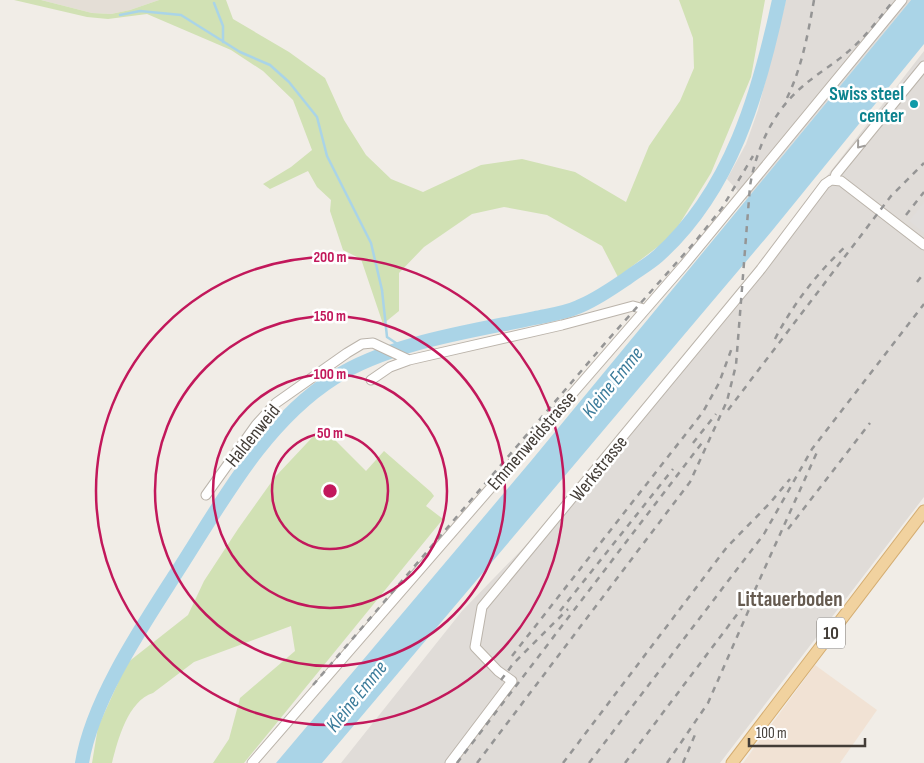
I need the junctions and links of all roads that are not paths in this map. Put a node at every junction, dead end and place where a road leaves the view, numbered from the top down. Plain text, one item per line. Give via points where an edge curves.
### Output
1 (902, 0) edge
2 (924, 66) edge
3 (834, 180) junction
4 (924, 245) edge
5 (644, 309) junction
6 (406, 358) junction
7 (371, 380) dead end
8 (206, 495) dead end
9 (924, 511) edge
10 (252, 763) edge
11 (450, 763) edge
12 (732, 763) edge

1 - 5 street, Emmenweidstrasse via 750,186
2 -> 3 street, Werkstrasse
3 - 4 street via 843,183
3 - 11 street, Werkstrasse via 825,184 760,269 482,607 475,647 512,681
5 - 6 street via 633,306 562,325
5 - 10 street, Emmenweidstrasse
6 - 7 street
6 - 8 street, Haldenweid via 374,342 362,344 276,403 256,425
9 - 12 main road, 10

